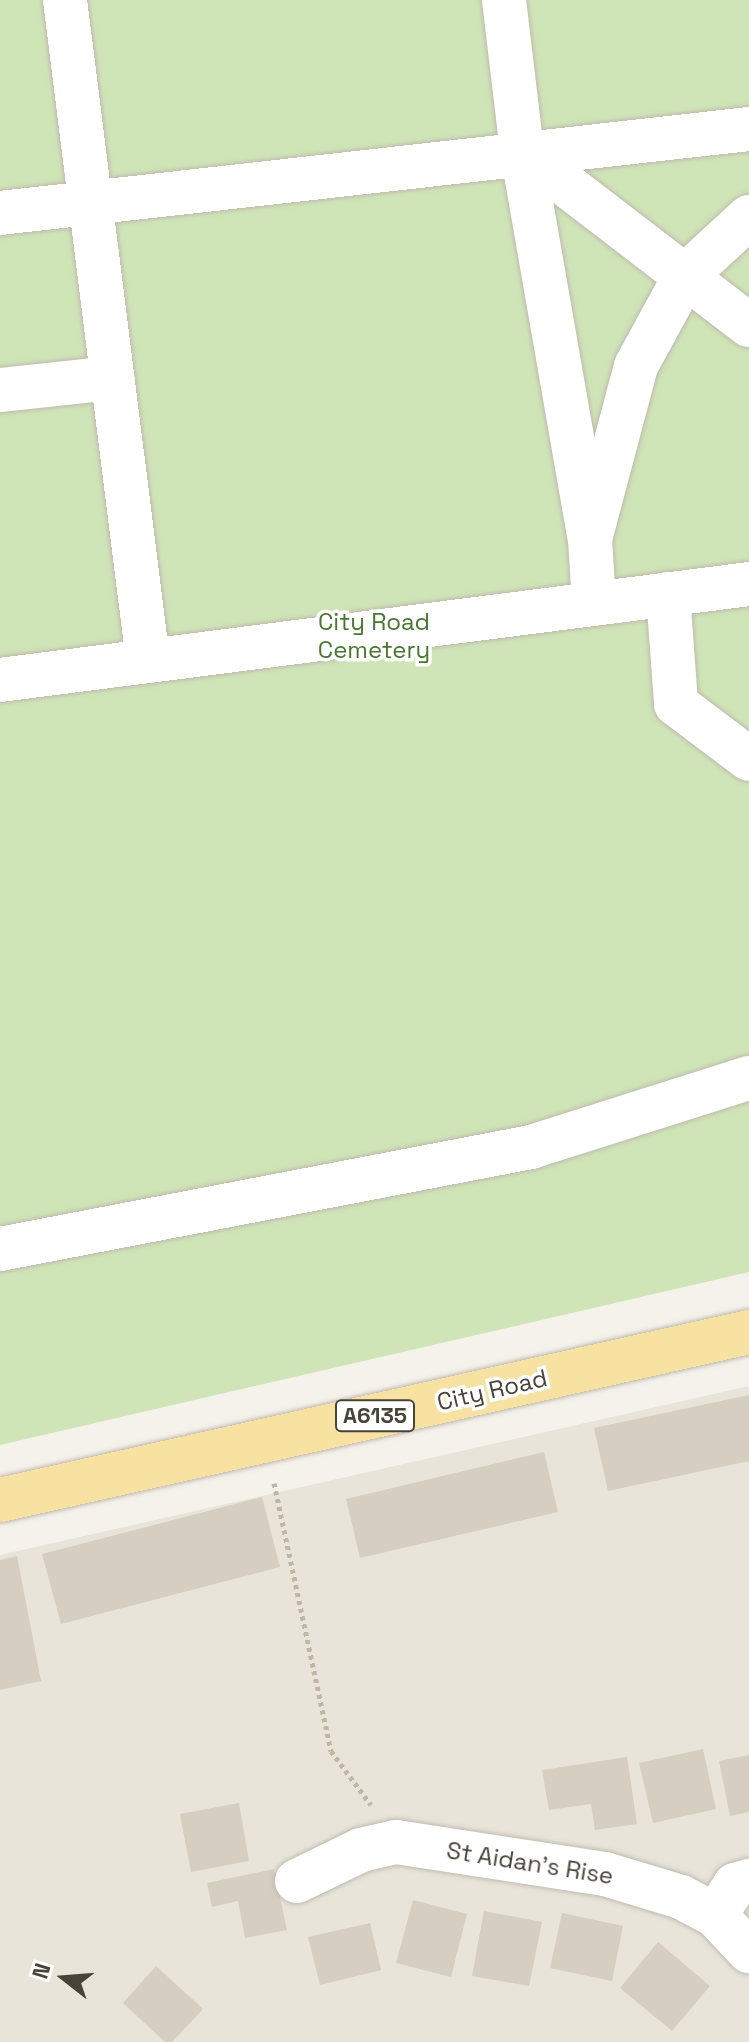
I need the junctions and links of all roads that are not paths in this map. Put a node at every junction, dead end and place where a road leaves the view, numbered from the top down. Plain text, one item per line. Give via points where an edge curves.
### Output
1 (65, 0) edge
2 (504, 0) edge
3 (749, 129) edge
4 (522, 151) junction
5 (90, 201) junction
6 (0, 213) edge
7 (749, 217) edge
8 (685, 276) junction
9 (749, 325) edge
10 (112, 378) junction
11 (0, 390) edge
12 (590, 539) junction
13 (749, 584) edge
14 (668, 594) junction
15 (594, 604) junction
16 (148, 661) junction
17 (0, 680) edge
18 (749, 759) edge
19 (749, 1078) edge
20 (0, 1249) edge
21 (749, 1332) edge
22 (0, 1500) edge
23 (297, 1881) dead end
24 (749, 1881) edge
25 (715, 1915) junction
26 (749, 1951) edge

1 - 5 street
2 - 4 street
3 - 4 street
4 - 5 street
4 - 8 street
4 - 12 street
5 - 6 street
5 - 10 street
7 - 8 street
8 - 9 street
8 - 12 street via 636,366
10 - 11 street
10 - 16 street
12 - 15 street
13 - 14 street
14 - 15 street
14 - 18 street via 676,704
15 - 16 street
16 - 17 street
19 - 20 street via 531,1147
21 - 22 main road, City Road / A6135
23 - 25 street, St Aidan's Rise via 361,1850 396,1842 605,1874 681,1897
24 - 25 street via 735,1885
25 - 26 street, St Aidan's Rise

